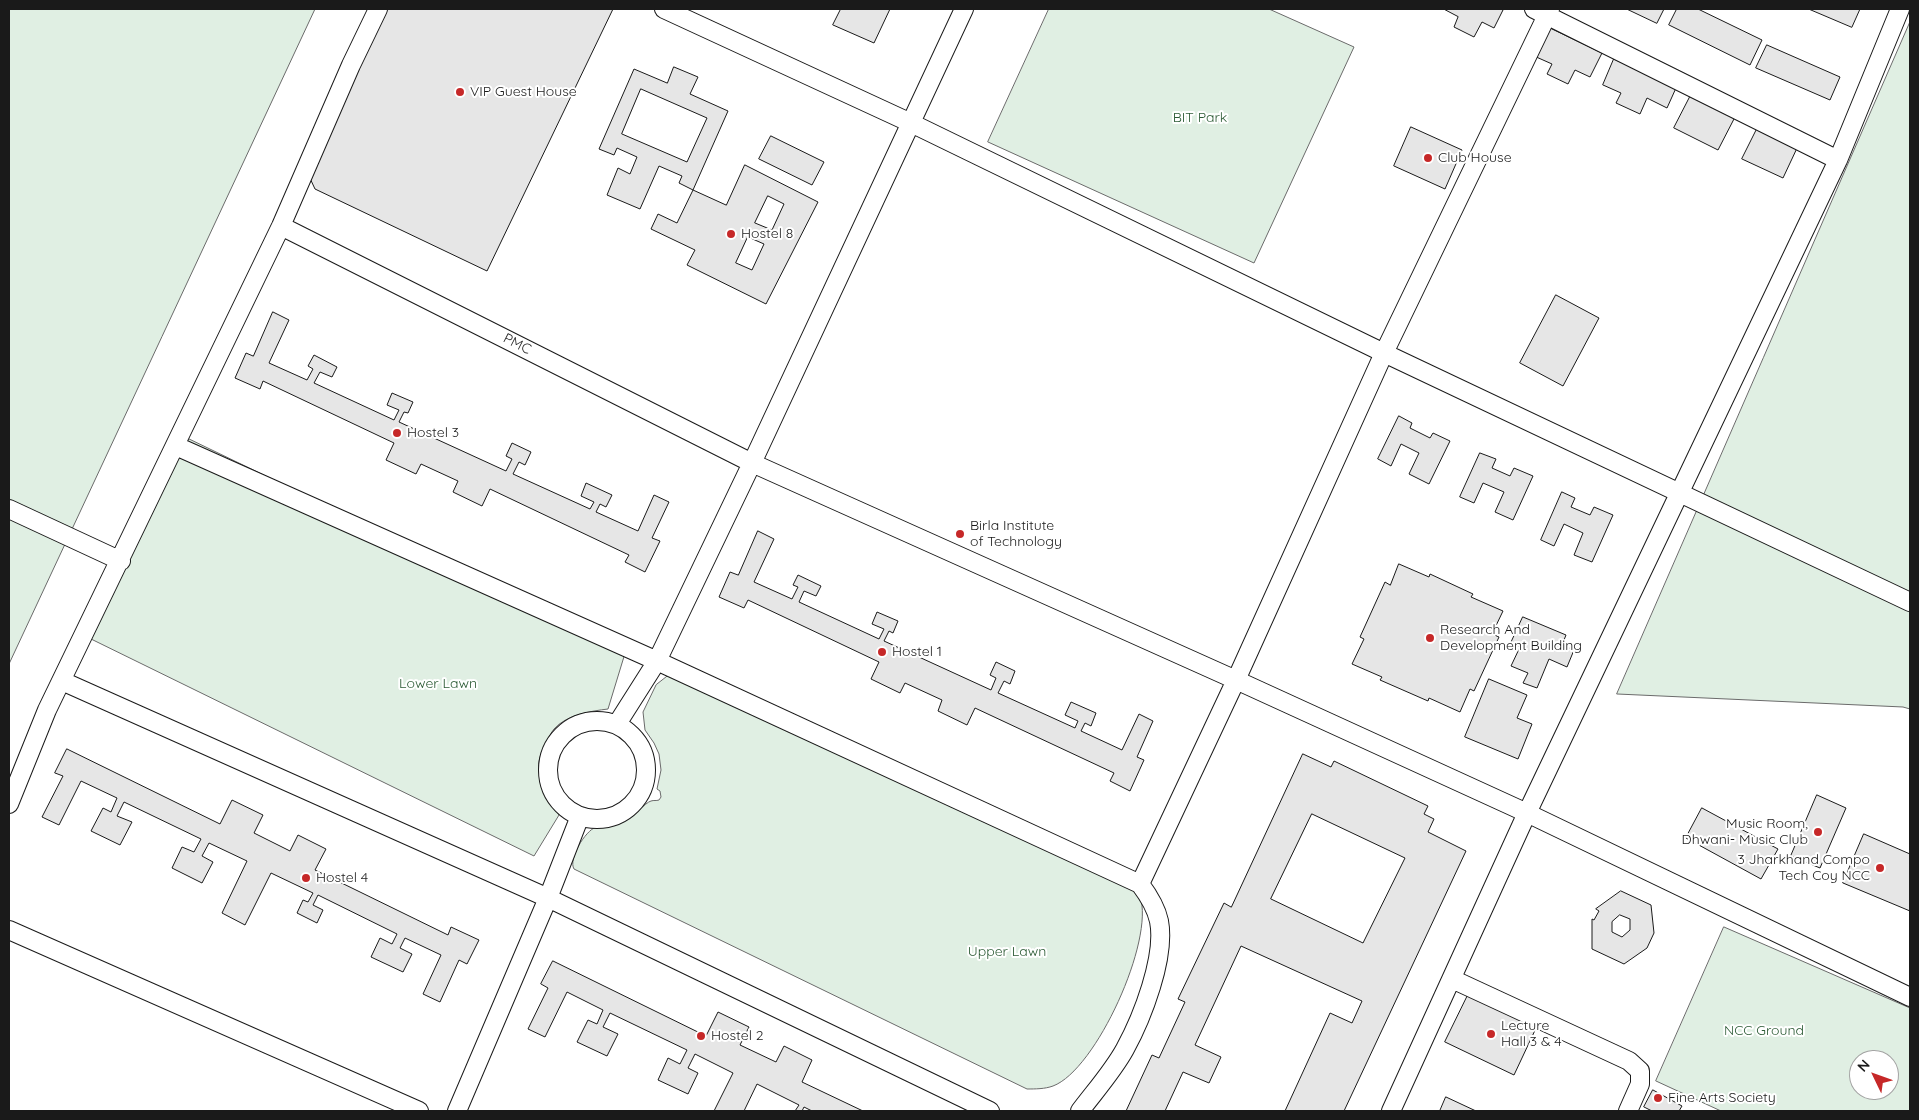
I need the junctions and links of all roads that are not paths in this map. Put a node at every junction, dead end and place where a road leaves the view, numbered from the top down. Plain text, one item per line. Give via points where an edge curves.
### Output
1 (378, 9) edge
2 (664, 9) edge
3 (964, 9) edge
4 (1900, 9) edge
5 (1544, 11) edge
6 (1910, 14) edge
7 (911, 123) junction
8 (1838, 160) junction
9 (281, 226) junction
10 (1384, 353) junction
11 (176, 446) junction
12 (752, 463) junction
13 (1678, 494) junction
14 (9, 509) edge
15 (121, 560) junction
16 (1910, 602) edge
17 (657, 662) junction
18 (1236, 680) junction
19 (62, 681) junction
20 (617, 724) junction
21 (9, 804) edge
22 (1527, 813) junction
23 (580, 816) junction
24 (1140, 884) junction
25 (548, 898) junction
26 (9, 930) edge
27 (1452, 979) junction
28 (1910, 997) edge
29 (419, 1111) edge
30 (457, 1111) edge
31 (990, 1111) edge
32 (1080, 1111) edge
33 (1391, 1111) edge
34 (1628, 1111) edge

1 - 9 street
2 - 7 street
3 - 7 street
4 - 6 street
4 - 8 street
5 - 8 street
5 - 10 street
7 - 10 street
7 - 12 street
8 - 13 street
9 - 11 street
9 - 12 street, PMC
10 - 13 street
10 - 18 street
11 - 15 street
11 - 17 street
12 - 17 street
12 - 18 street, PMC
13 - 16 street
13 - 22 street
14 - 15 street
15 - 19 street
17 - 20 street
17 - 24 street
18 - 22 street, PMC
18 - 24 street
19 - 21 street
19 - 25 street
20 - 23 street via 633,735 643,751 647,770 642,789 631,805 615,816 596,819
20 - 23 street via 598,720 579,723 563,734 552,750 548,769 551,788 561,804
22 - 27 street
22 - 28 street, PMC
23 - 25 street
24 - 32 street via 1153,901 1159,923 1159,953 1152,984 1124,1050
25 - 30 street
25 - 31 street
26 - 29 street
27 - 33 street
27 - 34 street via 1629,1061 1640,1071 1640,1084

